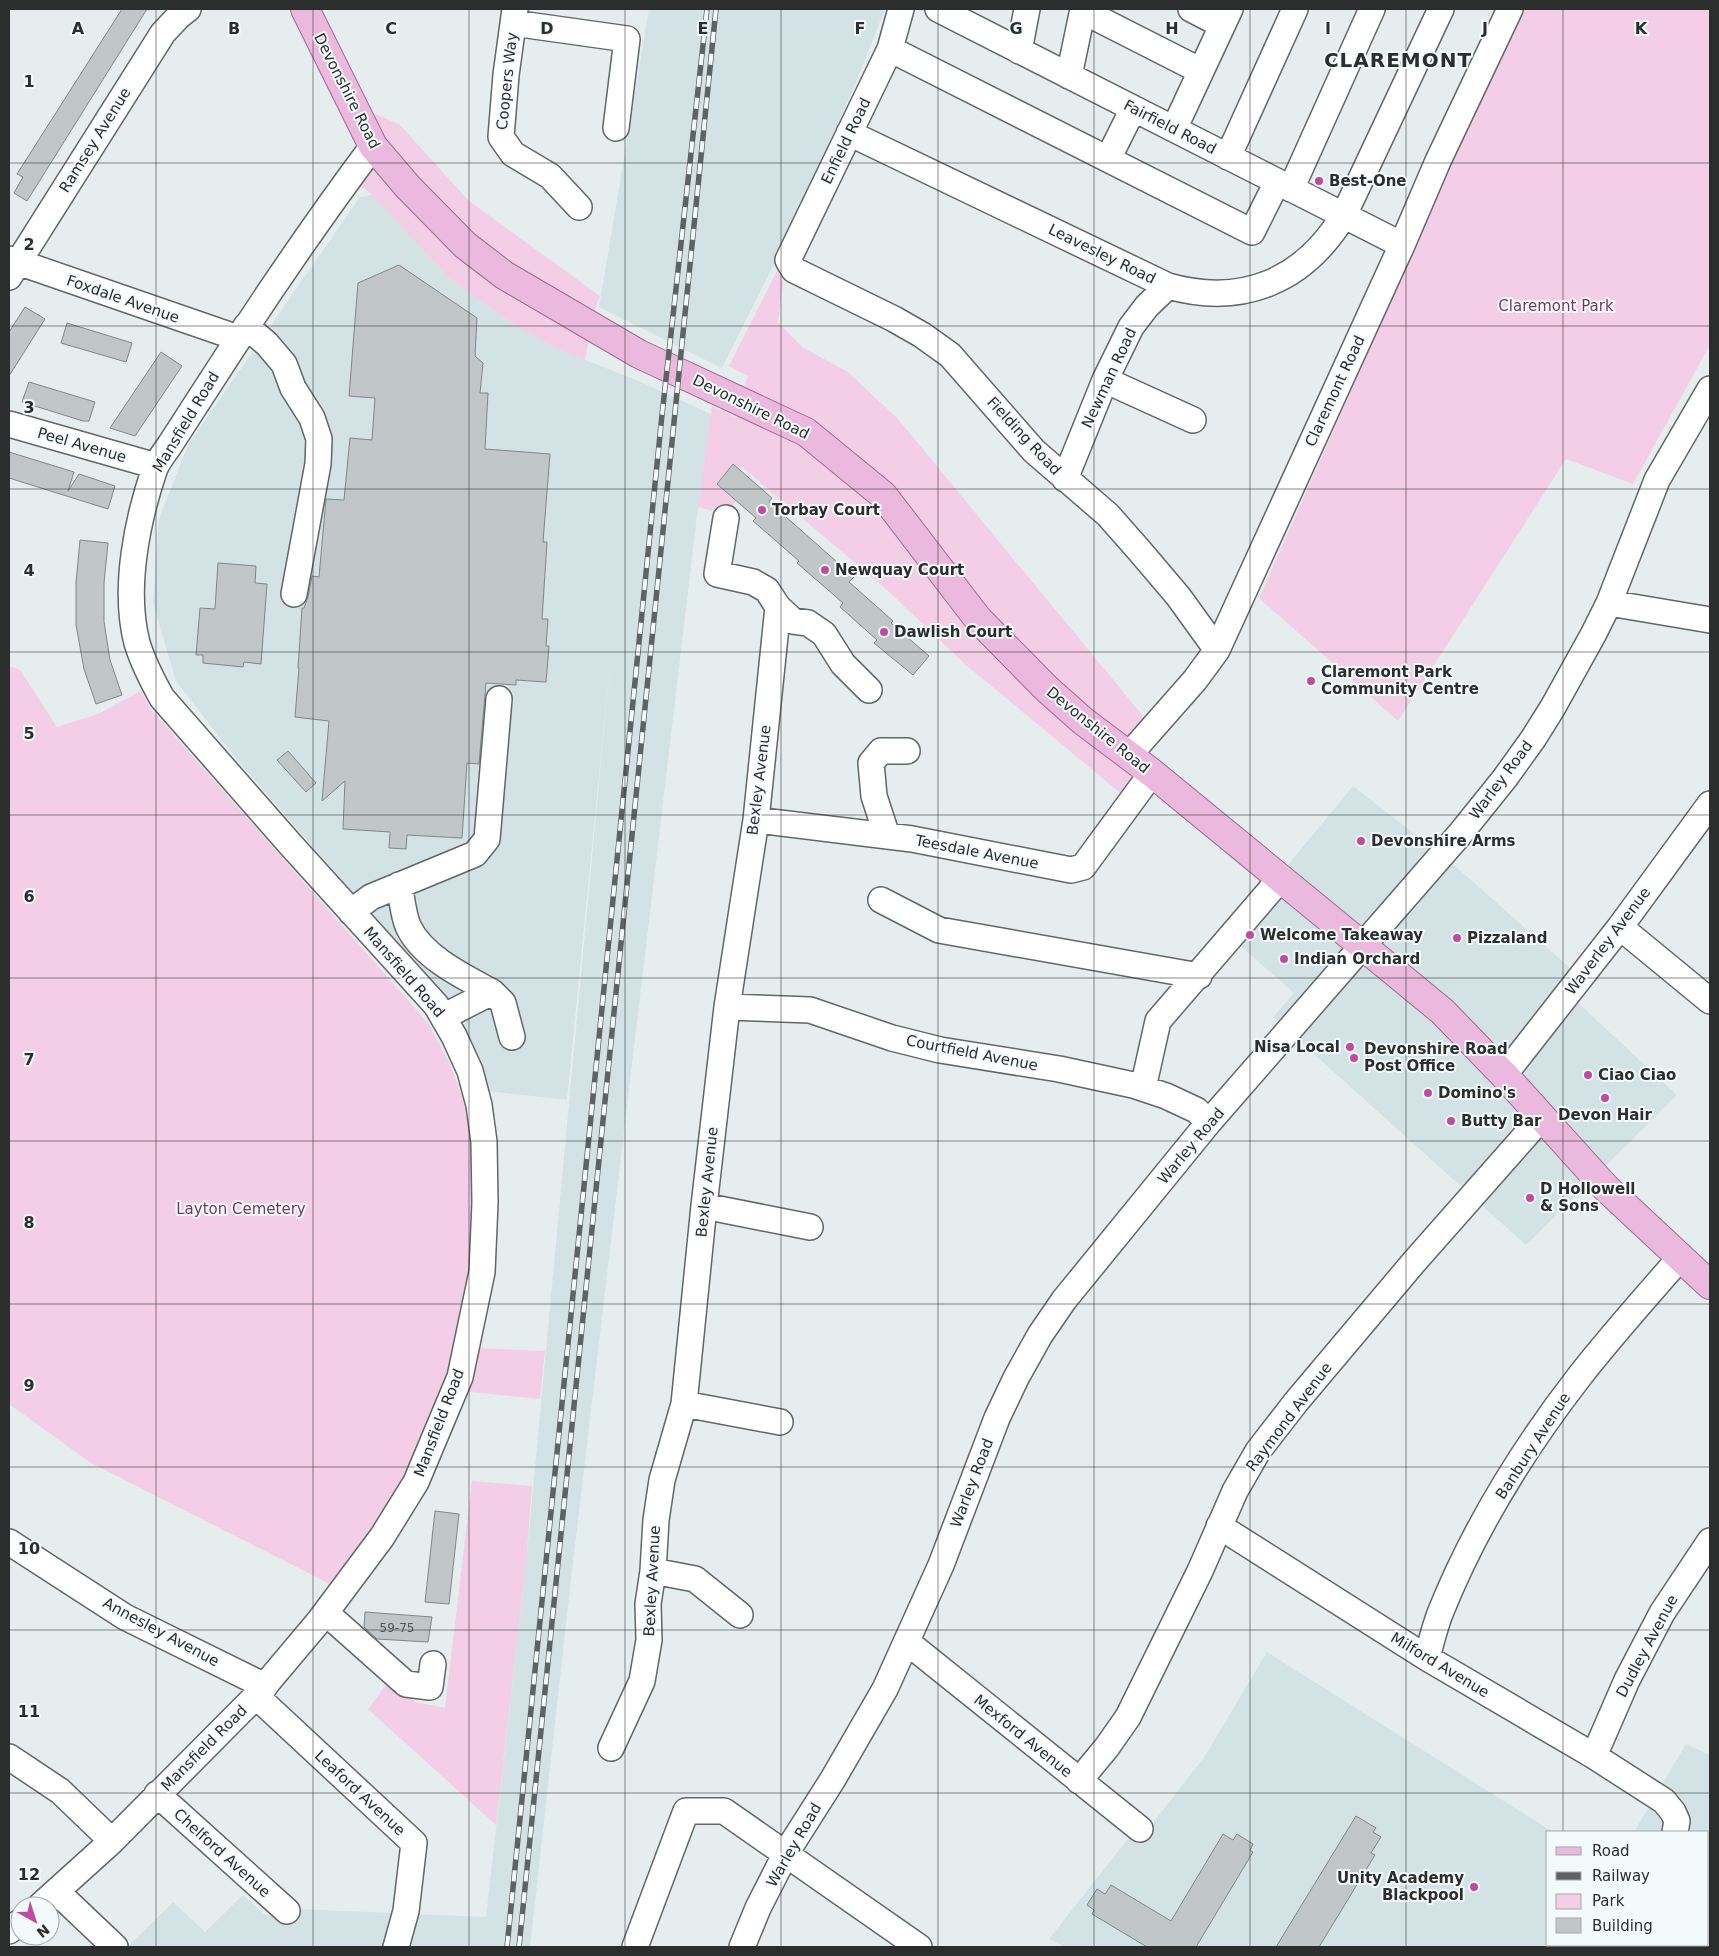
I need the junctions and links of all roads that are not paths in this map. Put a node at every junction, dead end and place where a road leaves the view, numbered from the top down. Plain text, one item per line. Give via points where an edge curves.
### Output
1 (188, 9) edge
2 (305, 9) edge
3 (901, 9) edge
4 (1027, 9) edge
5 (1191, 9) edge
6 (1295, 9) edge
7 (1372, 9) edge
8 (1441, 9) edge
9 (1510, 9) edge
10 (1083, 10) edge
11 (949, 12) edge
12 (514, 16) edge
13 (1226, 17) edge
14 (890, 49) junction
15 (1019, 51) junction
16 (1201, 72) junction
17 (1069, 76) junction
18 (1133, 109) junction
19 (616, 128) dead end
20 (1174, 130) junction
21 (850, 133) junction
22 (373, 146) junction
23 (1228, 157) junction
24 (1108, 159) junction
25 (1284, 185) junction
26 (578, 207) dead end
27 (1344, 215) junction
28 (1402, 245) junction
29 (12, 266) edge
30 (794, 270) joint
31 (1168, 286) junction
32 (242, 332) junction
33 (1105, 380) junction
34 (1710, 389) edge
35 (1193, 420) dead end
36 (9, 424) edge
37 (156, 466) junction
38 (1065, 479) junction
39 (726, 518) dead end
40 (294, 594) dead end
41 (1609, 602) junction
42 (778, 607) junction
43 (1710, 620) edge
44 (1217, 650) junction
45 (869, 690) dead end
46 (498, 699) dead end
47 (907, 750) dead end
48 (1129, 755) junction
49 (1152, 773) junction
50 (1710, 804) edge
51 (756, 820) junction
52 (888, 836) junction
53 (1281, 878) junction
54 (399, 885) junction
55 (881, 900) dead end
56 (351, 912) junction
57 (1620, 927) junction
58 (1363, 945) junction
59 (1199, 976) junction
60 (492, 992) junction
61 (1710, 1000) edge
62 (727, 1007) junction
63 (443, 1017) junction
64 (512, 1037) dead end
65 (1504, 1075) junction
66 (1143, 1088) junction
67 (1542, 1117) junction
68 (1209, 1122) junction
69 (704, 1206) junction
70 (810, 1227) dead end
71 (1680, 1258) junction
72 (1710, 1285) edge
73 (684, 1404) junction
74 (780, 1422) dead end
75 (1219, 1526) junction
76 (1710, 1541) edge
77 (9, 1542) edge
78 (653, 1571) junction
79 (326, 1613) junction
80 (740, 1614) dead end
81 (907, 1642) junction
82 (1427, 1658) junction
83 (433, 1664) dead end
84 (260, 1691) junction
85 (612, 1748) dead end
86 (1594, 1756) junction
87 (9, 1757) edge
88 (1079, 1781) junction
89 (157, 1794) junction
90 (1140, 1829) dead end
91 (1675, 1831) edge
92 (112, 1841) junction
93 (786, 1853) junction
94 (51, 1896) edge
95 (60, 1908) edge
96 (287, 1911) dead end
97 (115, 1947) edge
98 (396, 1947) edge
99 (635, 1947) edge
100 (742, 1947) edge
101 (919, 1947) edge

1 - 29 street, Ramsey Avenue via 163,33
2 - 22 main road, Devonshire Road
3 - 14 street, Enfield Road
4 - 15 street
5 - 13 street
6 - 23 street
7 - 25 street
8 - 27 street, Leavesley Road
9 - 28 street, Claremont Road
10 - 16 street
10 - 17 street
11 - 15 street, Fairfield Road
12 - 19 street via 627,39
12 - 26 street, Coopers Way via 501,137 513,154 550,176
13 - 16 street
14 - 21 street, Enfield Road
14 - 24 street
15 - 17 street, Fairfield Road
16 - 20 street
17 - 18 street, Fairfield Road
18 - 20 street, Fairfield Road
18 - 24 street
20 - 23 street, Fairfield Road
21 - 30 street, Enfield Road via 788,260
21 - 31 street, Leavesley Road
22 - 32 street, Mansfield Road
22 - 48 main road, Devonshire Road via 458,238 504,275 639,354 813,438 883,495 997,639 1047,689
23 - 25 street, Fairfield Road
24 - 25 street via 1252,232
25 - 27 street, Fairfield Road
27 - 28 street, Fairfield Road
27 - 31 street, Leavesley Road via 1321,248 1281,278 1262,286 1217,294 1192,293
28 - 44 street, Claremont Road
29 - 32 street, Foxdale Avenue
30 - 38 street, Fielding Road via 922,334 943,350 1034,451
31 - 33 street, Newman Road via 1146,306 1131,327
32 - 37 street, Mansfield Road
32 - 40 street via 267,344 284,364 312,418 319,439 318,464
33 - 35 street
33 - 38 street, Newman Road
34 - 41 street, Warley Road via 1657,480
36 - 37 street, Peel Avenue
37 - 56 street, Mansfield Road via 144,504 132,578 137,642 147,670 162,698
38 - 44 street, Fielding Road via 1108,515 1138,548
39 - 42 street via 717,574 753,582 767,590
41 - 43 street
41 - 58 street, Warley Road via 1553,707 1510,770 1460,834
42 - 45 street via 793,621 808,623 824,634 843,664
42 - 51 street, Bexley Avenue
44 - 48 street, Claremont Road
46 - 54 street via 487,839 475,854
47 - 52 street via 881,751 871,763 874,796
48 - 49 main road, Devonshire Road
49 - 52 street, Teesdale Avenue via 1083,867 1071,870
49 - 53 main road, Devonshire Road
50 - 57 street, Waverley Avenue
51 - 52 street, Teesdale Avenue
51 - 62 street, Bexley Avenue
53 - 58 main road, Devonshire Road
53 - 59 street
54 - 56 street via 371,897
54 - 60 street via 412,933 433,957
55 - 59 street via 939,930
56 - 63 street, Mansfield Road via 436,1005
57 - 61 street
57 - 65 street, Waverley Avenue
58 - 65 main road, Devonshire Road via 1442,1011
58 - 68 street, Warley Road
59 - 66 street via 1158,1021
60 - 63 street
60 - 64 street via 503,1003
62 - 66 street, Courtfield Avenue via 810,1010 892,1038 940,1050 1059,1069
62 - 69 street, Bexley Avenue
63 - 79 street, Mansfield Road via 470,1071 484,1142 482,1272 473,1319 460,1377 416,1482 382,1537
65 - 67 main road, Devonshire Road
66 - 68 street, Courtfield Avenue via 1196,1110
67 - 71 main road, Devonshire Road via 1595,1176
67 - 75 street, Raymond Avenue via 1296,1402 1258,1451
68 - 81 street, Warley Road via 1064,1300 1040,1336 997,1418 941,1565
69 - 70 street
69 - 73 street, Bexley Avenue
71 - 72 main road, Devonshire Road
71 - 82 street, Banbury Avenue via 1580,1376 1516,1467 1459,1570 1440,1613
73 - 74 street
73 - 78 street, Bexley Avenue via 662,1480
75 - 82 street, Milford Avenue
75 - 88 street, Raymond Avenue via 1171,1633 1128,1717
76 - 86 street, Dudley Avenue via 1662,1613 1627,1680
77 - 84 street, Annesley Avenue via 125,1616
78 - 80 street via 696,1579
78 - 85 street, Bexley Avenue via 648,1604 649,1640 642,1681
79 - 83 street via 406,1684 430,1687
79 - 84 street, Mansfield Road
81 - 88 street, Mexford Avenue
81 - 93 street, Warley Road via 864,1729
82 - 86 street, Milford Avenue
84 - 89 street, Mansfield Road
84 - 98 street, Leaford Avenue via 414,1843 406,1911
86 - 91 street, Milford Avenue via 1664,1801 1677,1821
87 - 92 street via 60,1792
88 - 90 street, Mexford Avenue
89 - 92 street, Mansfield Road
89 - 96 street, Chelford Avenue
92 - 94 street, Mansfield Road
93 - 99 street via 724,1812 686,1811
93 - 100 street, Warley Road
93 - 101 street
95 - 97 street

